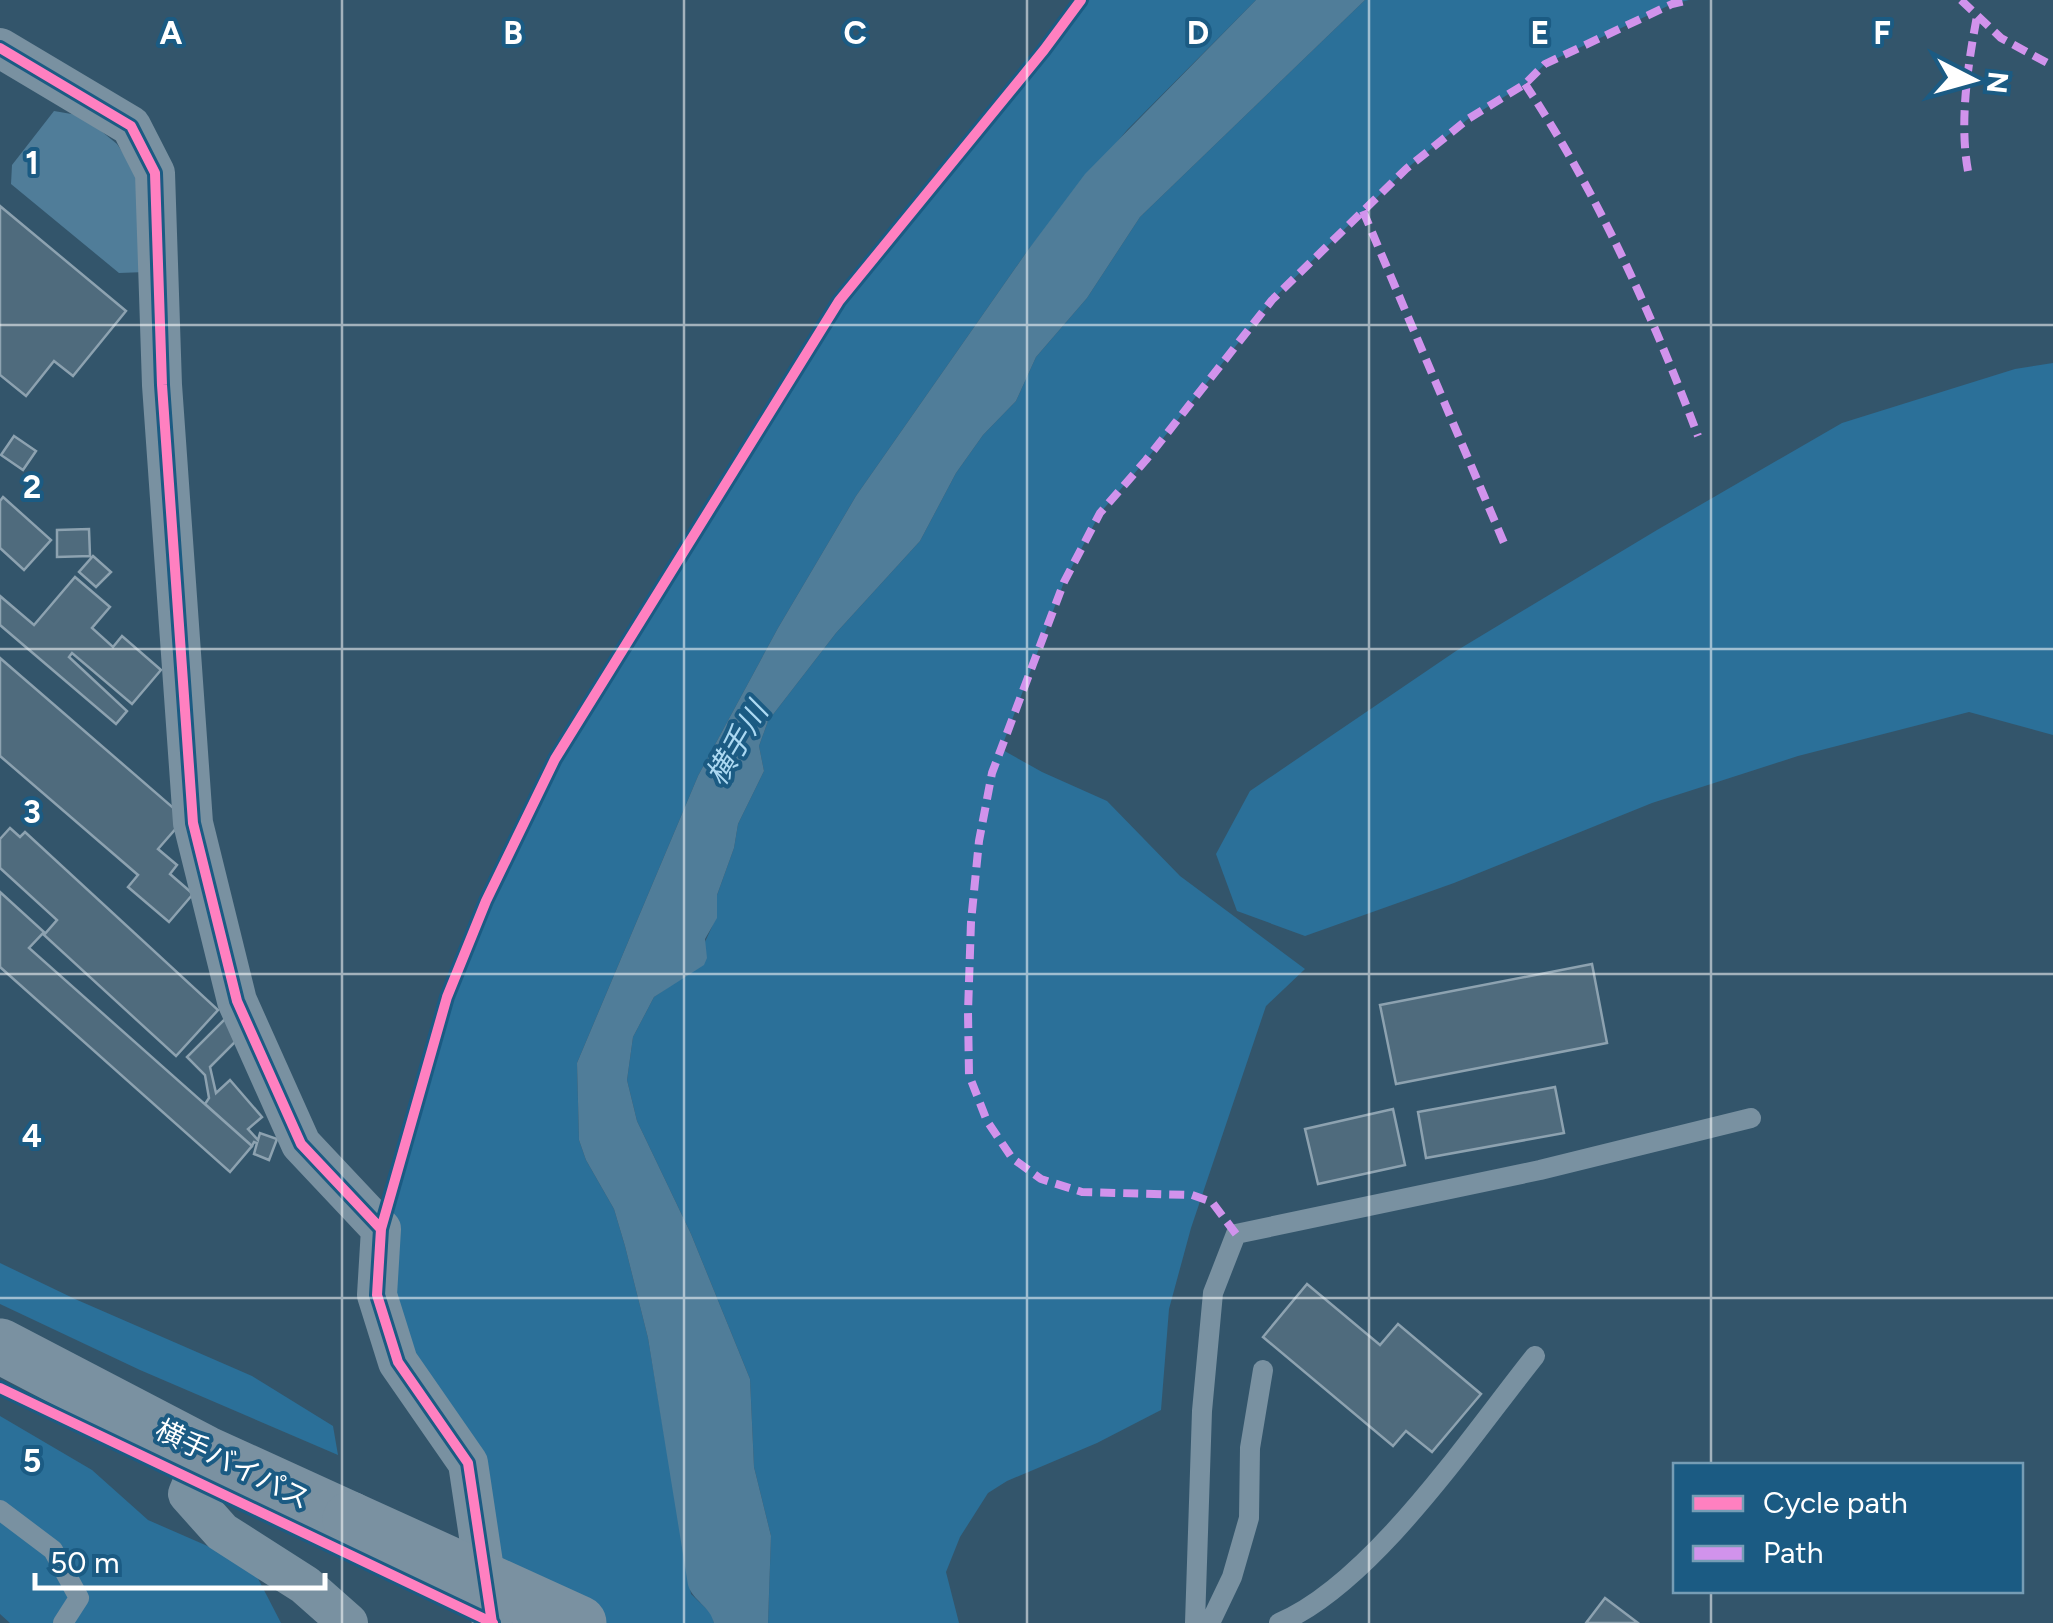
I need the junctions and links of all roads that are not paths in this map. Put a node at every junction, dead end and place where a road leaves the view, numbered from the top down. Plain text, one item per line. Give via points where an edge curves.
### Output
1 (0, 48) edge
2 (1751, 1118) dead end
3 (0, 1346) edge
4 (1535, 1356) dead end
5 (1263, 1370) dead end
6 (204, 1453) junction
7 (0, 1510) edge
8 (337, 1619) edge
9 (63, 1623) edge
10 (492, 1623) edge
11 (579, 1623) edge
12 (1195, 1623) edge
13 (1210, 1623) edge
14 (1279, 1623) edge

1 - 10 street via 132,126 154,173 162,385 194,823 237,1001 301,1144 381,1229 377,1295 398,1362 468,1463
2 - 12 lane via 1236,1234 1213,1293
3 - 6 highway, 横手バイパス
4 - 14 lane via 1349,1580
5 - 13 lane via 1250,1448 1249,1518
6 - 8 street via 188,1494 222,1532 305,1584
6 - 11 highway, 横手バイパス, bridge
7 - 9 lane via 53,1550 79,1598

